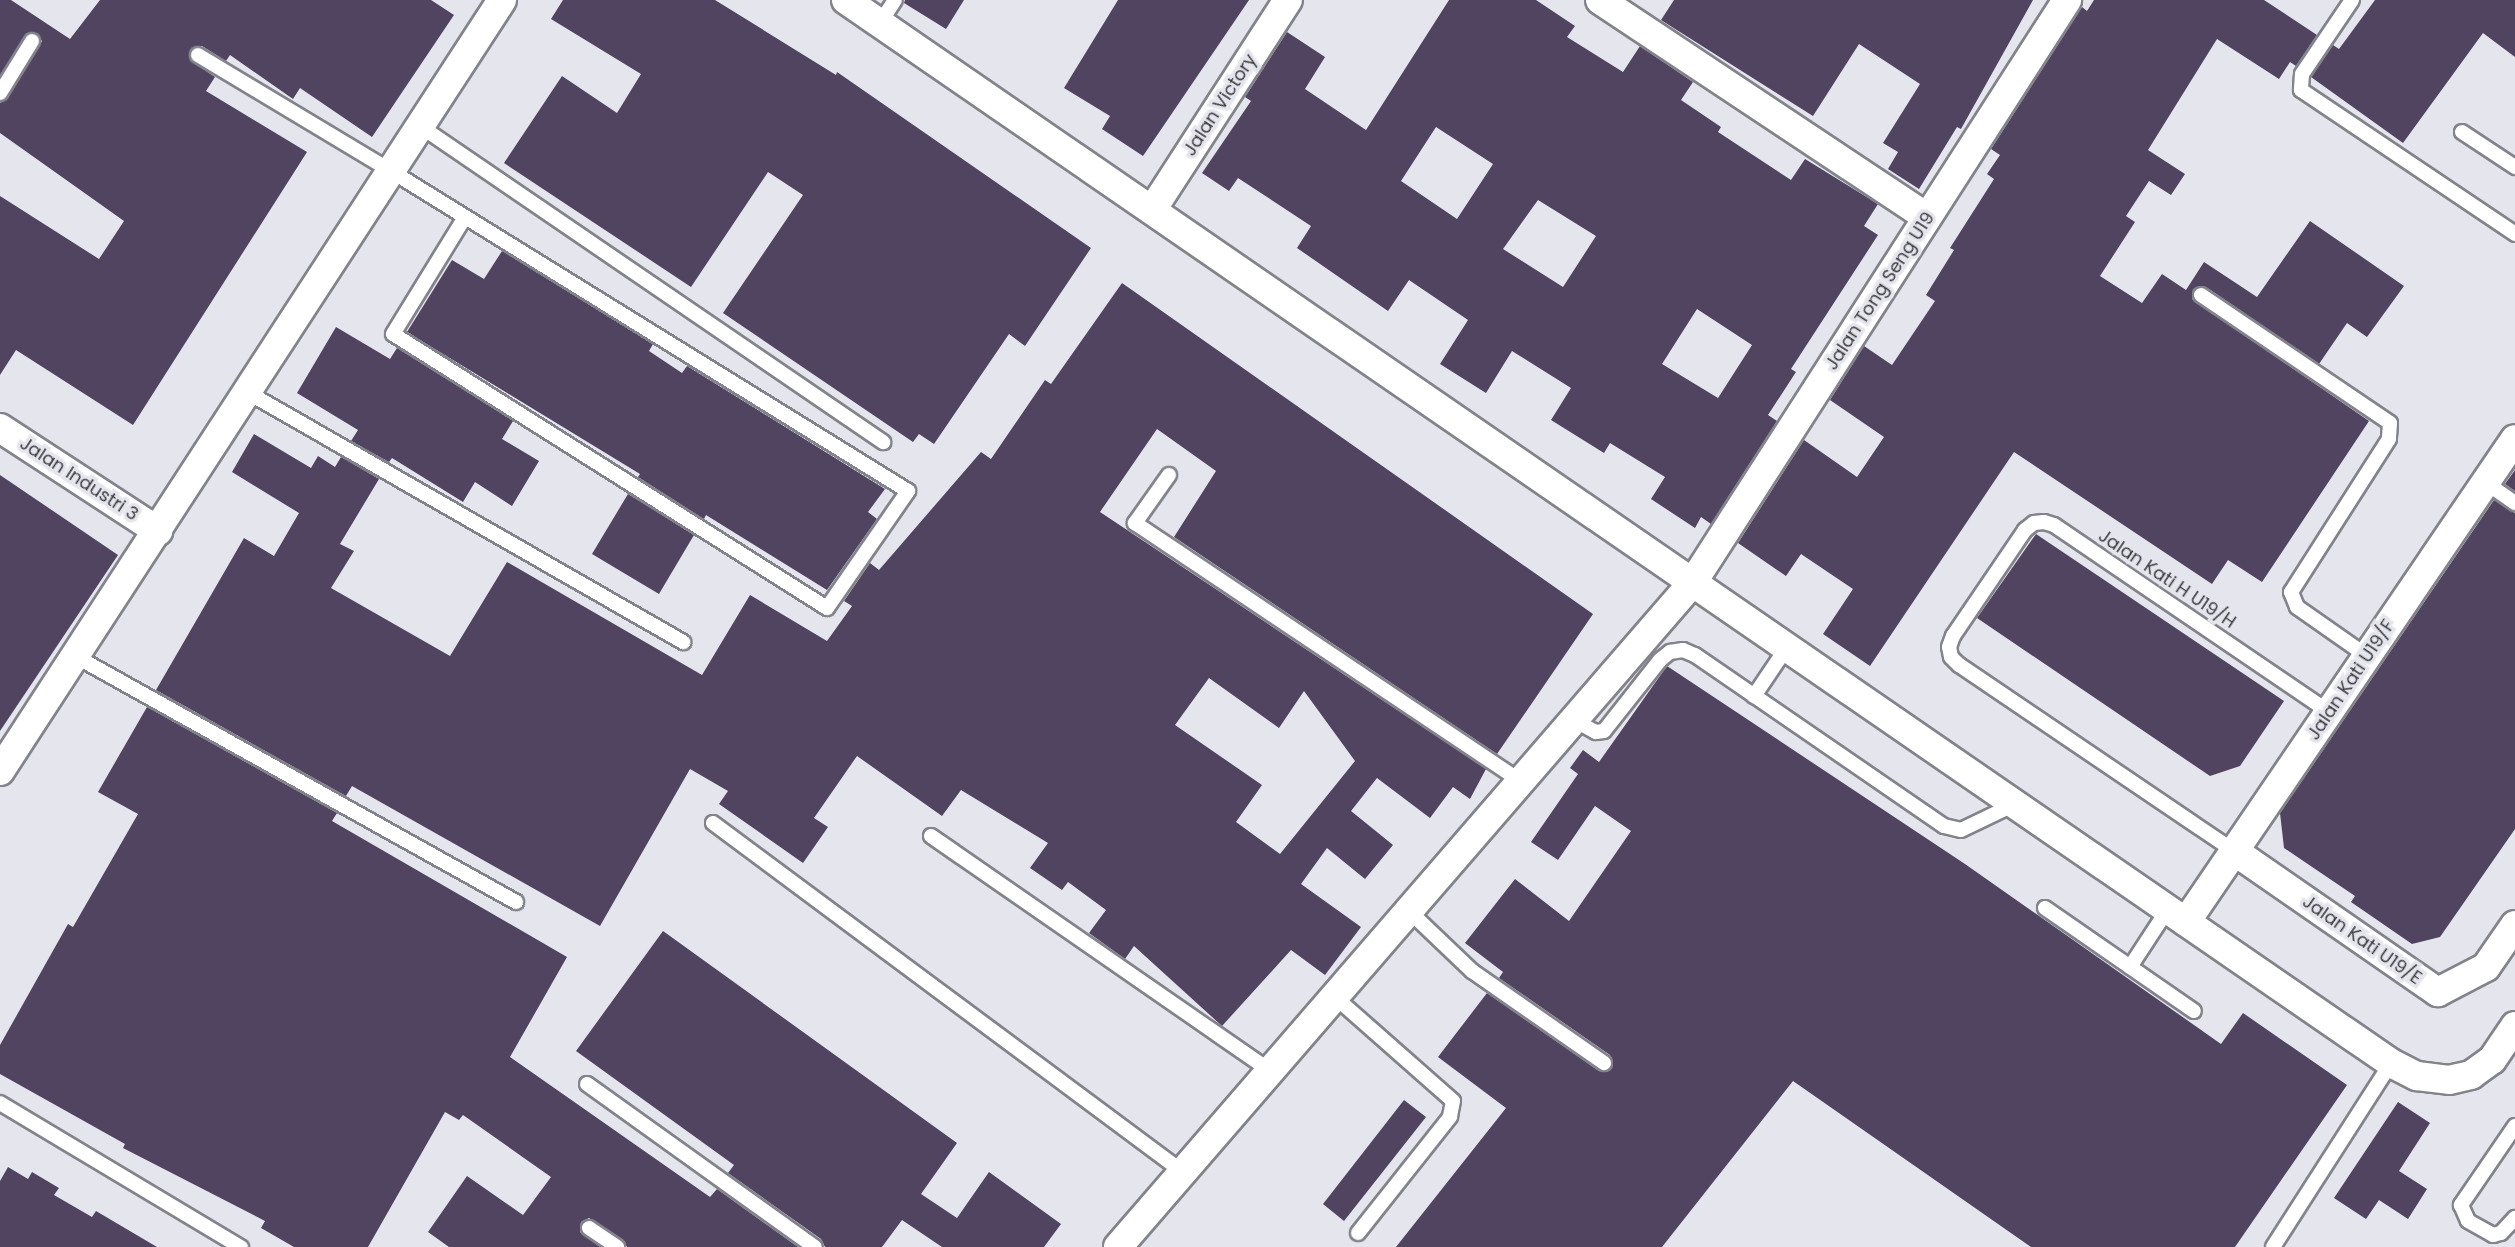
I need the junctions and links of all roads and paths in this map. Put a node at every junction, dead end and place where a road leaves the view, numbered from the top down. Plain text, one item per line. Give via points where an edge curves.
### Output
1 (502, 0) edge
2 (846, 0) edge
3 (1288, 0) edge
4 (1600, 0) edge
5 (2067, 0) edge
6 (2352, 0) edge
7 (887, 11) edge
8 (32, 41) dead end
9 (198, 55) dead end
10 (0, 93) edge
11 (420, 127) junction
12 (2462, 132) dead end
13 (2515, 167) edge
14 (391, 171) junction
15 (1152, 209) junction
16 (465, 217) junction
17 (1927, 217) junction
18 (2515, 234) edge
19 (2201, 295) dead end
20 (247, 392) junction
21 (0, 428) edge
22 (2515, 439) edge
23 (883, 442) dead end
24 (1169, 475) dead end
25 (2485, 482) junction
26 (2515, 503) edge
27 (158, 531) junction
28 (1693, 582) junction
29 (683, 642) dead end
30 (1787, 647) junction
31 (75, 656) junction
32 (2367, 656) junction
33 (1755, 696) junction
34 (2329, 712) junction
35 (1574, 720) junction
36 (0, 771) edge
37 (1521, 781) junction
38 (2015, 804) junction
39 (713, 823) dead end
40 (931, 836) dead end
41 (2234, 851) junction
42 (516, 902) dead end
43 (2045, 908) dead end
44 (1409, 911) junction
45 (2177, 915) junction
46 (2515, 925) edge
47 (2130, 967) junction
48 (1335, 997) junction
49 (2194, 1011) dead end
50 (2515, 1026) edge
51 (1604, 1063) dead end
52 (2391, 1063) junction
53 (1271, 1071) junction
54 (587, 1084) dead end
55 (0, 1103) edge
56 (2515, 1126) edge
57 (1183, 1172) junction
58 (2515, 1218) edge
59 (589, 1228) dead end
60 (1358, 1233) dead end
61 (241, 1247) edge
62 (617, 1247) edge
63 (815, 1247) edge
64 (1118, 1247) edge
65 (2273, 1247) edge

1 - 11 street
2 - 7 street
3 - 15 street, Jalan Victory
4 - 17 street
5 - 17 street, Jalan Tong Seng U19
6 - 18 lane via 2302,74 2301,90
7 - 15 street
8 - 10 lane
9 - 14 lane
11 - 14 street
11 - 23 lane
12 - 13 lane
14 - 16 lane
14 - 20 street
15 - 28 street
16 - 16 lane via 908,491 827,608 393,334
17 - 28 street, Jalan Tong Seng U19
19 - 32 lane via 2390,422 2389,439 2291,592 2298,607
20 - 27 street
20 - 29 lane
21 - 27 street, Jalan Industri 3
22 - 25 street, Jalan Kati U19/F
24 - 37 lane via 1135,523
25 - 26 lane
25 - 32 street, Jalan Kati U19/F
27 - 31 street
28 - 30 street
28 - 35 street, Jalan Tong Seng U19
30 - 33 lane
30 - 38 street
31 - 36 street
31 - 42 lane
32 - 34 street, Jalan Kati U19/F
33 - 35 lane via 1683,650 1660,660 1604,731 1595,732
33 - 38 lane via 1952,829 1970,827
34 - 41 street, Jalan Kati U19/F
34 - 41 lane, Jalan Kati H U19/H via 2054,525 2034,523 2025,530 1953,636 1951,657
35 - 37 street, Jalan Tong Seng U19
37 - 44 street, Jalan Tong Seng U19
38 - 45 street
39 - 57 lane
40 - 53 lane
41 - 45 street, Jalan Kati U19/F
41 - 46 street, Jalan Kati U19/E via 2438,992 2486,967
43 - 47 lane
44 - 48 street, Jalan Tong Seng U19
44 - 51 lane via 1472,971
45 - 47 lane
45 - 52 street
47 - 49 lane
48 - 53 street, Jalan Tong Seng U19
48 - 60 lane via 1448,1094 1454,1109
50 - 52 street via 2492,1060 2471,1075 2449,1080 2417,1076
52 - 65 lane
53 - 57 street, Jalan Tong Seng U19
54 - 63 lane
55 - 61 lane
56 - 58 lane via 2461,1205 2468,1221 2493,1235 2508,1228
57 - 64 street, Jalan Tong Seng U19
59 - 62 lane

